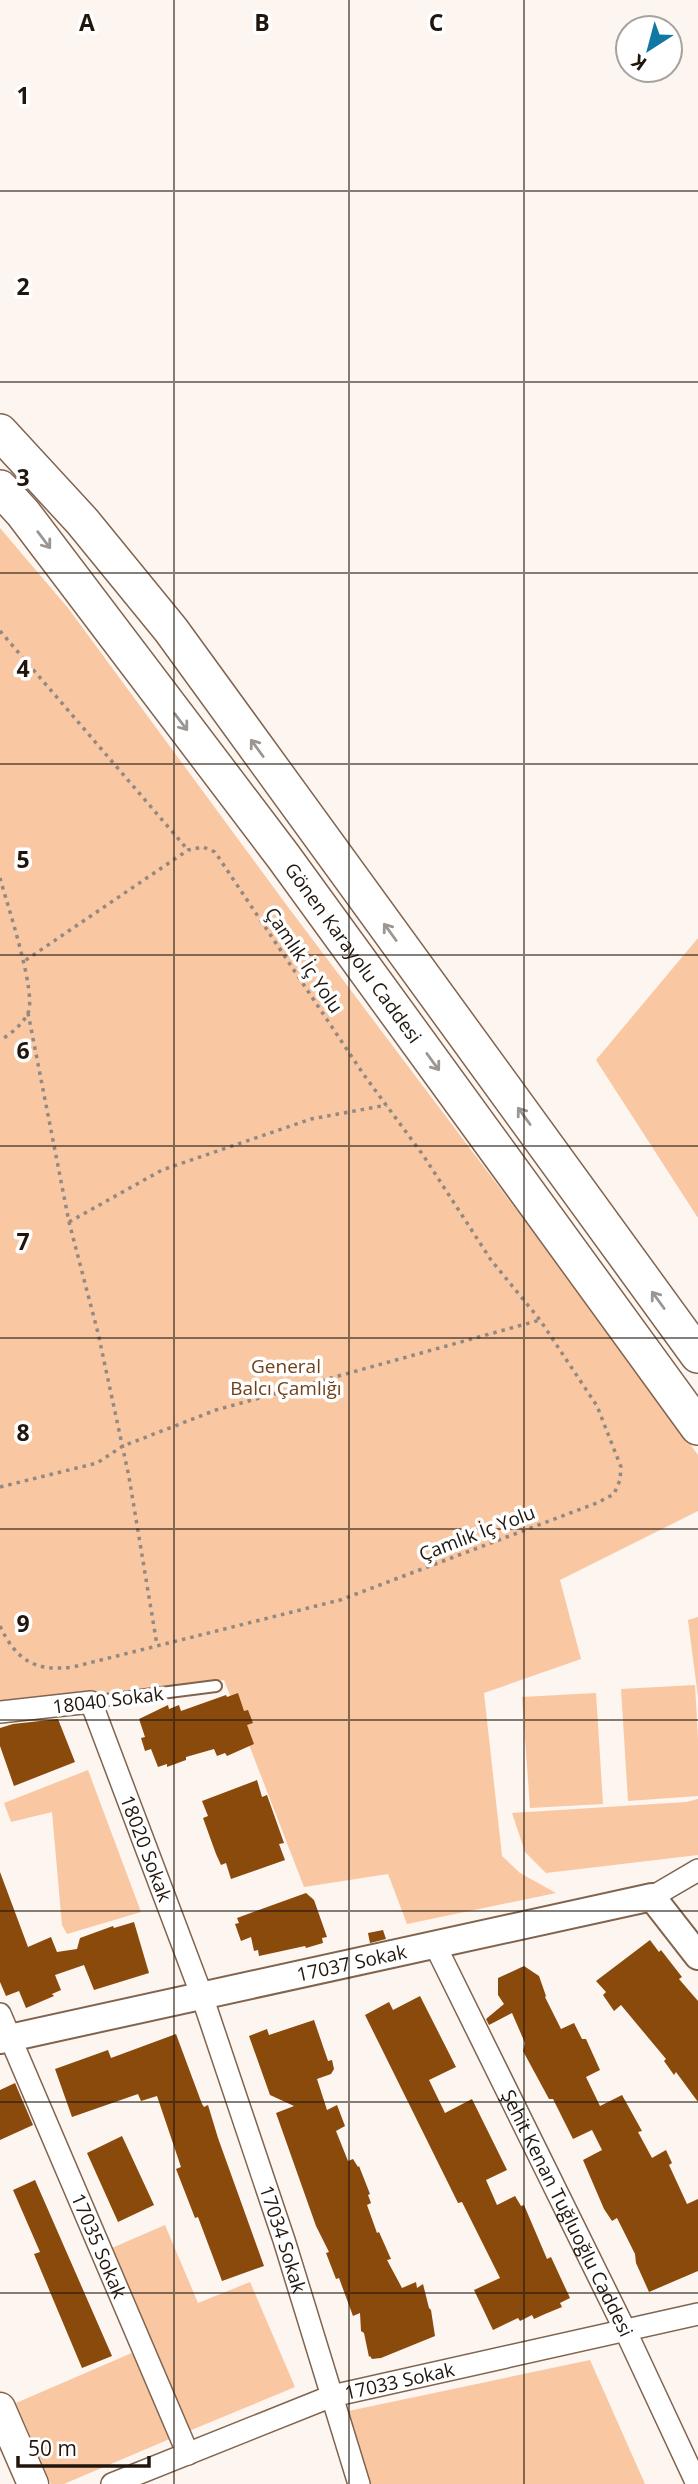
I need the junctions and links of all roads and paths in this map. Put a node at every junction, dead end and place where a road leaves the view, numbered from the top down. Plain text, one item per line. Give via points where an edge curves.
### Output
1 (0, 432) edge
2 (0, 488) edge
3 (0, 631) edge
4 (188, 850) junction
5 (0, 878) edge
6 (23, 962) junction
7 (29, 1013) junction
8 (0, 1040) edge
9 (387, 1105) junction
10 (69, 1222) junction
11 (568, 1249) junction
12 (540, 1320) junction
13 (698, 1355) edge
14 (698, 1404) edge
15 (698, 1427) edge
16 (123, 1446) junction
17 (0, 1487) edge
18 (0, 1626) edge
19 (158, 1645) junction
20 (216, 1686) dead end
21 (91, 1702) junction
22 (0, 1712) edge
23 (698, 1870) edge
24 (652, 1897) junction
25 (435, 1945) junction
26 (698, 1956) edge
27 (202, 1996) junction
28 (3, 2031) edge
29 (698, 2314) edge
30 (626, 2332) junction
31 (332, 2396) junction
32 (0, 2408) edge
33 (188, 2454) junction
34 (33, 2484) edge
35 (112, 2484) edge
36 (359, 2484) edge
37 (697, 2484) edge

13 -> 1 highway via 171,630 82,521
2 -> 11 highway, Gönen Karayolu Caddesi via 283,856
3 - 4 path
4 - 6 path
4 - 9 path, Çamlık İç Yolu via 203,847 215,852
5 - 6 path
6 - 7 path
7 - 8 path
7 - 10 path
9 - 10 path via 311,1119 162,1170
9 - 12 path, Çamlık İç Yolu via 491,1260
10 - 16 path
11 - 14 highway via 625,1304
11 - 15 highway, Gönen Karayolu Caddesi
12 - 16 path via 216,1410
12 - 19 path, Çamlık İç Yolu via 597,1406 621,1466 614,1494 340,1600
16 - 17 path via 97,1463
16 - 19 path
18 - 19 path, Çamlık İç Yolu via 9,1646 27,1662 54,1669
20 - 21 lane, 18040 Sokak
21 - 22 street, 18040 Sokak
21 - 27 street, 18020 Sokak
23 - 24 street, 17037 Sokak
24 - 25 street, 17037 Sokak
24 - 26 street
25 - 27 street, 17037 Sokak
25 - 30 street, Şehit Kenan Tuğluoğlu Caddesi
27 - 28 street, 17037 Sokak
27 - 31 street, 17034 Sokak via 285,2240
28 - 33 street, 17035 Sokak
29 - 30 street, 17033 Sokak
30 - 31 street, 17033 Sokak
30 - 37 street, Şehit Kenan Tuğluoğlu Caddesi
31 - 33 street, 17033 Sokak
31 - 36 street, 17034 Sokak
32 - 34 main road
33 - 35 street, 17033 Sokak

